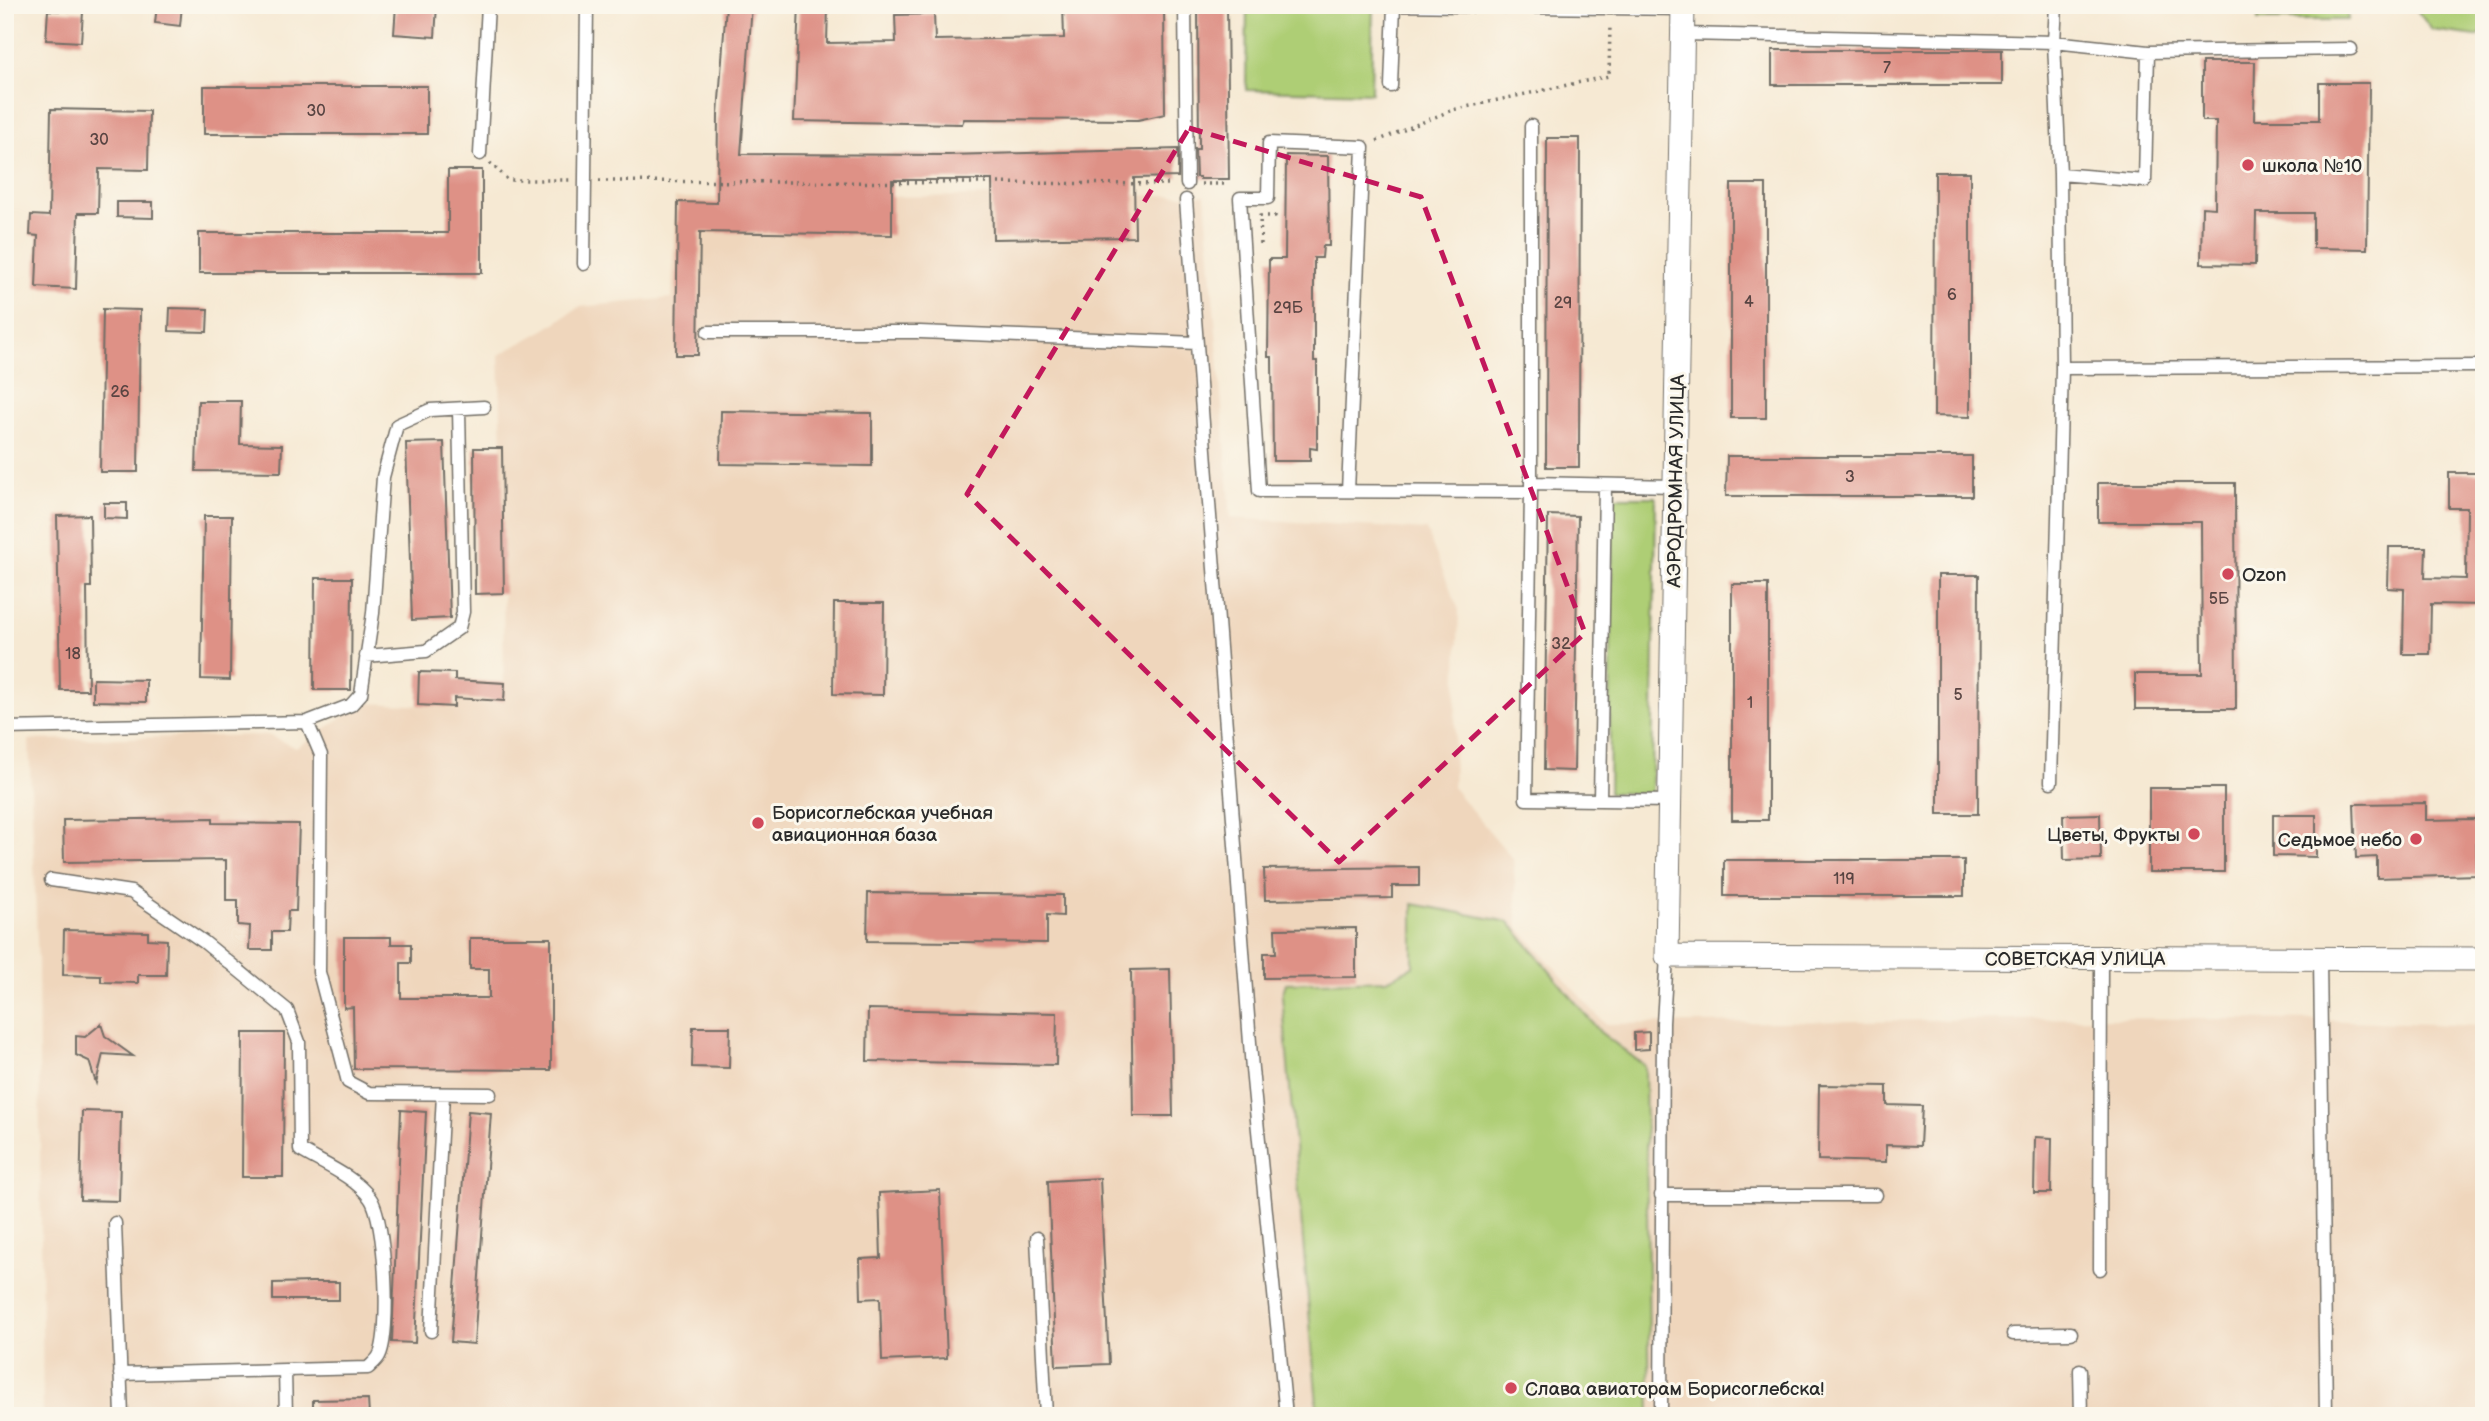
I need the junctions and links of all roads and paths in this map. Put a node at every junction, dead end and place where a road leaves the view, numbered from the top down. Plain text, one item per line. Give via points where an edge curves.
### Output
1 (488, 5) edge
2 (587, 5) edge
3 (1185, 5) edge
4 (1396, 5) edge
5 (2056, 5) edge
6 (1614, 7) edge
7 (1683, 7) edge
8 (1683, 34) junction
9 (2054, 42) junction
10 (2351, 49) dead end
11 (2148, 52) junction
12 (1391, 86) dead end
13 (1531, 126) dead end
14 (1363, 147) junction
15 (480, 154) joint
16 (2060, 174) junction
17 (584, 180) junction
18 (1187, 184) junction
19 (1224, 184) dead end
20 (1186, 200) dead end
21 (1275, 203) dead end
22 (1261, 244) dead end
23 (584, 264) dead end
24 (708, 332) dead end
25 (1197, 343) junction
26 (2484, 366) edge
27 (2063, 368) junction
28 (484, 407) dead end
29 (459, 408) junction
30 (1605, 485) junction
31 (1675, 486) junction
32 (1531, 488) junction
33 (1348, 491) junction
34 (366, 656) junction
35 (307, 722) junction
36 (5, 728) edge
37 (2052, 782) dead end
38 (1600, 800) junction
39 (1670, 801) junction
40 (51, 880) dead end
41 (1667, 956) junction
42 (2101, 958) junction
43 (2320, 958) junction
44 (2484, 959) edge
45 (443, 1094) junction
46 (490, 1094) dead end
47 (1661, 1195) junction
48 (1876, 1195) dead end
49 (115, 1223) dead end
50 (1037, 1238) dead end
51 (2100, 1269) dead end
52 (431, 1331) dead end
53 (2071, 1333) dead end
54 (2013, 1334) dead end
55 (285, 1370) junction
56 (2080, 1370) dead end
57 (120, 1374) junction
58 (122, 1416) edge
59 (286, 1416) edge
60 (1046, 1416) edge
61 (1286, 1416) edge
62 (1661, 1416) edge
63 (2081, 1416) edge
64 (2326, 1416) edge

1 - 15 lane
2 - 17 lane
3 - 18 lane
4 - 6 lane
4 - 12 lane
5 - 9 lane
6 - 7 lane
6 - 14 path via 1609,22 1609,76 1452,110
7 - 8 street, АЭРОДРОМНАЯ УЛИЦА
8 - 9 lane
8 - 31 street, АЭРОДРОМНАЯ УЛИЦА
9 - 11 lane
9 - 16 lane
10 - 11 lane
11 - 16 lane via 2145,181
13 - 32 lane
14 - 33 lane
14 - 33 lane via 1269,143 1268,198 1240,198 1259,491
15 - 17 path via 508,180
16 - 27 lane
17 - 18 path
17 - 23 lane
18 - 19 path
20 - 25 lane
21 - 22 path via 1275,216 1260,216
24 - 25 lane via 920,332
25 - 61 lane via 1252,1069
26 - 27 lane
27 - 37 lane
28 - 29 lane
29 - 34 lane via 430,410 397,425 383,477
29 - 34 lane via 463,612 459,628 426,651
30 - 31 lane
30 - 32 lane
30 - 38 lane
31 - 39 street, АЭРОДРОМНАЯ УЛИЦА
32 - 33 lane
32 - 38 lane via 1526,799
34 - 35 lane via 361,694 351,705
35 - 36 lane
35 - 45 lane via 321,755 319,972 348,1082 369,1093
38 - 39 lane
39 - 41 street, АЭРОДРОМНАЯ УЛИЦА
40 - 55 lane via 131,892 204,942 286,1010 299,1042 300,1150 371,1199 381,1224 385,1321 380,1355 368,1368
41 - 42 street, СОВЕТСКАЯ УЛИЦА
41 - 47 lane
42 - 43 street, СОВЕТСКАЯ УЛИЦА
42 - 51 lane
43 - 44 street, СОВЕТСКАЯ УЛИЦА
43 - 64 lane via 2318,1313
45 - 46 lane
45 - 52 lane
47 - 48 lane
47 - 62 lane
49 - 57 lane
50 - 60 lane
53 - 54 lane
55 - 57 lane
55 - 59 lane
56 - 63 lane
57 - 58 lane

